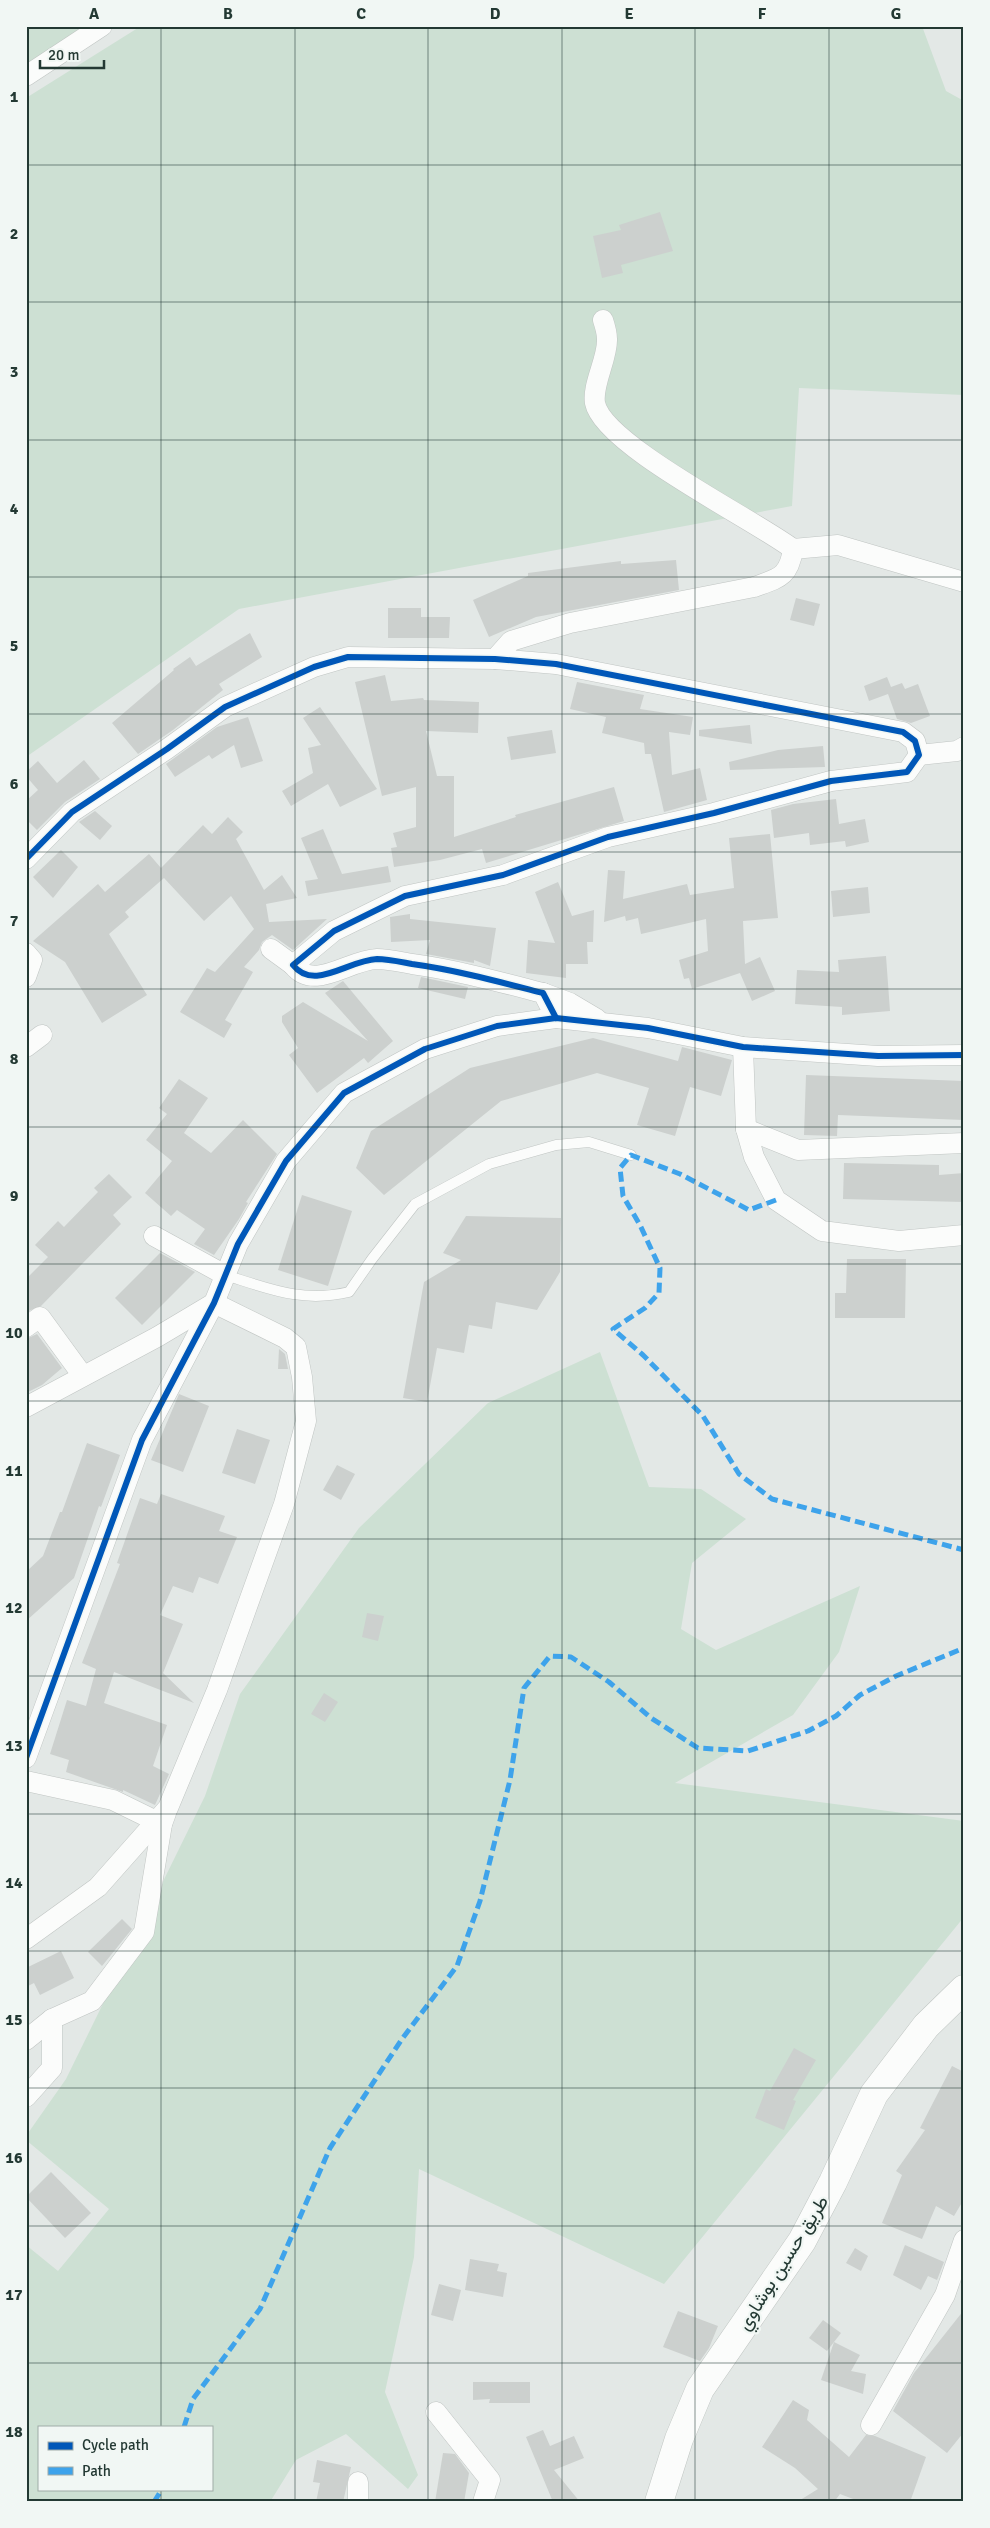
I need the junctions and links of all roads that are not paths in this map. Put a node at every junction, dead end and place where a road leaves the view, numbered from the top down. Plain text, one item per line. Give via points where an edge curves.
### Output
1 (102, 26) edge
2 (26, 76) edge
3 (603, 320) dead end
4 (793, 549) junction
5 (964, 582) edge
6 (495, 659) junction
7 (964, 747) edge
8 (919, 755) junction
9 (26, 859) edge
10 (271, 949) dead end
11 (26, 953) edge
12 (293, 965) junction
13 (26, 977) edge
14 (543, 993) junction
15 (556, 1018) junction
16 (600, 1021) junction
17 (42, 1035) dead end
18 (26, 1047) edge
19 (743, 1047) junction
20 (964, 1055) edge
21 (746, 1129) junction
22 (964, 1143) edge
23 (630, 1155) dead end
24 (964, 1234) edge
25 (154, 1236) dead end
26 (225, 1275) junction
27 (214, 1303) junction
28 (26, 1326) edge
29 (83, 1376) junction
30 (26, 1408) edge
31 (26, 1758) edge
32 (26, 1781) edge
33 (162, 1818) junction
34 (26, 1940) edge
35 (964, 1990) edge
36 (52, 2019) junction
37 (26, 2040) edge
38 (26, 2097) edge
39 (964, 2240) edge
40 (436, 2412) dead end
41 (871, 2424) dead end
42 (483, 2502) edge
43 (659, 2502) edge

1 - 2 street
3 - 4 street via 607,340 595,401 598,413 657,465
4 - 5 street via 838,545
4 - 6 street via 791,567 780,578 754,587 570,623 511,641
6 - 8 street via 556,664 903,732 915,741
6 - 9 street via 348,657 314,667 225,707 72,812
7 - 8 street via 957,751
8 - 12 street via 907,772 831,781 714,813 608,837 502,875 405,896 334,931
10 - 12 street
11 - 13 street via 32,960
12 - 14 street via 299,974 318,978 356,962 379,959 430,966
14 - 15 street
14 - 16 street via 570,1003
15 - 16 street
15 - 26 street via 497,1026 425,1049 344,1093 286,1161 238,1244
16 - 19 street
17 - 18 street
19 - 20 street via 878,1056
19 - 21 street
21 - 22 street via 798,1150
21 - 24 street via 754,1157 776,1200 822,1231 899,1241
23 - 26 lane via 589,1142 556,1145 489,1164 415,1204 349,1292 325,1298 305,1297
25 - 26 street
26 - 27 street
27 - 29 street
27 - 31 street via 142,1440
27 - 33 street via 285,1338 296,1347 306,1421 284,1504 217,1690
28 - 29 street via 40,1317
29 - 30 street
32 - 33 street via 113,1800
33 - 34 street via 98,1887
33 - 36 street via 144,1932 92,2001
35 - 43 street, طريق حسين بوشاوي via 926,2026 874,2094 802,2241 700,2389 679,2438
36 - 37 street
36 - 38 street via 52,2068
39 - 41 street via 945,2295
40 - 42 street via 490,2480

